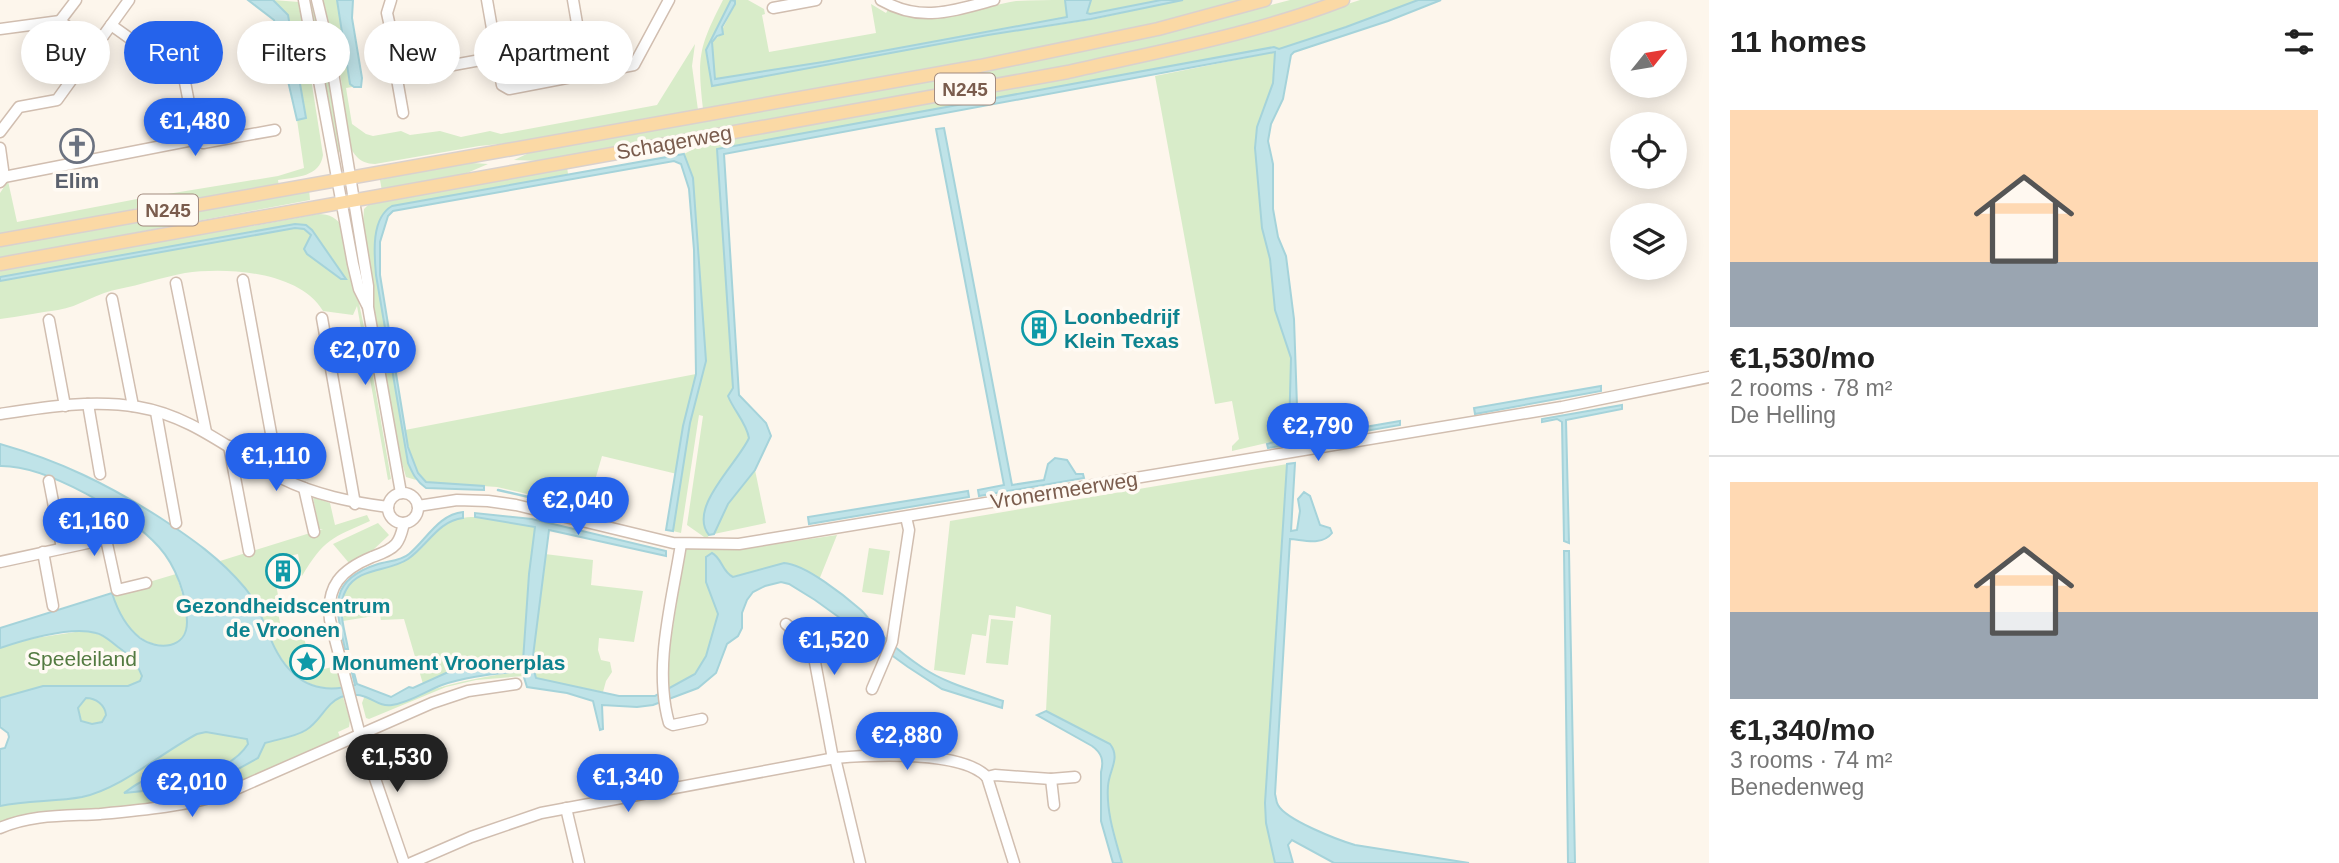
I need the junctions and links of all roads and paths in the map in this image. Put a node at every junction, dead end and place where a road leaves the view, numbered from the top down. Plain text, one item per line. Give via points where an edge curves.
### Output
1 (76, 0) edge
2 (129, 0) edge
3 (304, 0) edge
4 (317, 0) edge
5 (391, 0) edge
6 (487, 0) edge
7 (573, 0) edge
8 (669, 0) edge
9 (777, 0) edge
10 (816, 0) edge
11 (881, 0) edge
12 (994, 0) edge
13 (1265, 0) edge
14 (1343, 0) edge
15 (60, 21) edge
16 (389, 21) edge
17 (491, 21) edge
18 (577, 21) edge
19 (111, 25) joint
20 (21, 26) edge
21 (0, 29) edge
22 (633, 65) edge
23 (68, 84) edge
24 (398, 84) edge
25 (502, 84) edge
26 (539, 84) edge
27 (403, 113) dead end
28 (275, 130) dead end
29 (0, 132) edge
30 (195, 138) junction
31 (0, 148) edge
32 (350, 177) junction
33 (336, 179) junction
34 (2, 180) edge
35 (348, 201) junction
36 (0, 240) edge
37 (0, 264) edge
38 (243, 280) dead end
39 (176, 283) dead end
40 (112, 299) dead end
41 (322, 318) dead end
42 (49, 320) dead end
43 (1709, 377) edge
44 (88, 404) junction
45 (65, 406) junction
46 (133, 406) junction
47 (156, 412) junction
48 (0, 414) edge
49 (206, 432) junction
50 (229, 446) junction
51 (100, 474) dead end
52 (279, 477) junction
53 (49, 481) dead end
54 (304, 488) junction
55 (401, 493) junction
56 (355, 504) junction
57 (418, 506) junction
58 (388, 508) junction
59 (906, 517) junction
60 (176, 523) dead end
61 (404, 523) junction
62 (314, 532) dead end
63 (681, 544) junction
64 (62, 548) junction
65 (249, 551) dead end
66 (43, 552) junction
67 (0, 560) edge
68 (146, 583) dead end
69 (53, 606) dead end
70 (786, 624) dead end
71 (516, 684) dead end
72 (872, 690) dead end
73 (702, 719) dead end
74 (360, 735) junction
75 (834, 759) junction
76 (987, 777) junction
77 (1075, 777) dead end
78 (1051, 779) junction
79 (1054, 805) dead end
80 (566, 808) junction
81 (0, 828) edge
82 (404, 863) edge
83 (411, 863) edge
84 (579, 863) edge
85 (860, 863) edge
86 (1014, 863) edge

1 - 15 street
2 - 19 street
3 - 33 street
4 - 32 street
5 - 16 street
6 - 17 street
7 - 18 street
8 - 22 street
9 - 10 street via 773,8
11 - 12 street via 900,10 927,14
13 - 32 main road, Schagerweg / N245 via 1158,29 980,66
14 - 35 main road, Schagerweg / N245 via 1216,38 1068,72
19 - 30 street via 184,77
20 - 21 street
23 - 29 street via 57,100 19,107
24 - 27 street
25 - 26 street via 509,89
28 - 30 street via 204,143
30 - 34 street via 189,143
31 - 34 street
32 - 33 main road, Schagerweg / N245
32 - 35 street
33 - 35 street
33 - 36 main road, Schagerweg / N245
35 - 37 main road, Schagerweg / N245
35 - 55 street via 368,286
38 - 52 street
39 - 49 street
40 - 46 street
41 - 56 street
42 - 45 street
43 - 59 street, Vronermeerweg via 1562,407
44 - 45 street
44 - 46 street
44 - 51 street
45 - 48 street
46 - 47 street
47 - 49 street
47 - 60 street
49 - 50 street
50 - 52 street
50 - 65 street
52 - 54 street
53 - 64 street
54 - 56 street
54 - 62 street
55 - 57 street via 414,498
55 - 58 street via 392,498
56 - 58 street
57 - 61 street via 415,518
57 - 63 street, Vronermeerweg via 457,500 498,502
58 - 61 street via 393,519
59 - 63 street, Vronermeerweg via 739,544
59 - 72 street via 909,530 890,647
61 - 74 street via 394,546 348,568 329,601
63 - 73 street via 661,674 663,703 673,726
64 - 66 street
64 - 68 street via 106,539 117,590
66 - 67 street
66 - 69 street
70 - 75 street via 812,646
71 - 74 street via 456,694
74 - 81 street via 205,800 27,819
74 - 82 street
75 - 76 street via 918,757 957,763
75 - 80 street
75 - 85 street
76 - 78 street
76 - 86 street
77 - 78 street
78 - 79 street
80 - 83 street via 471,837
80 - 84 street

